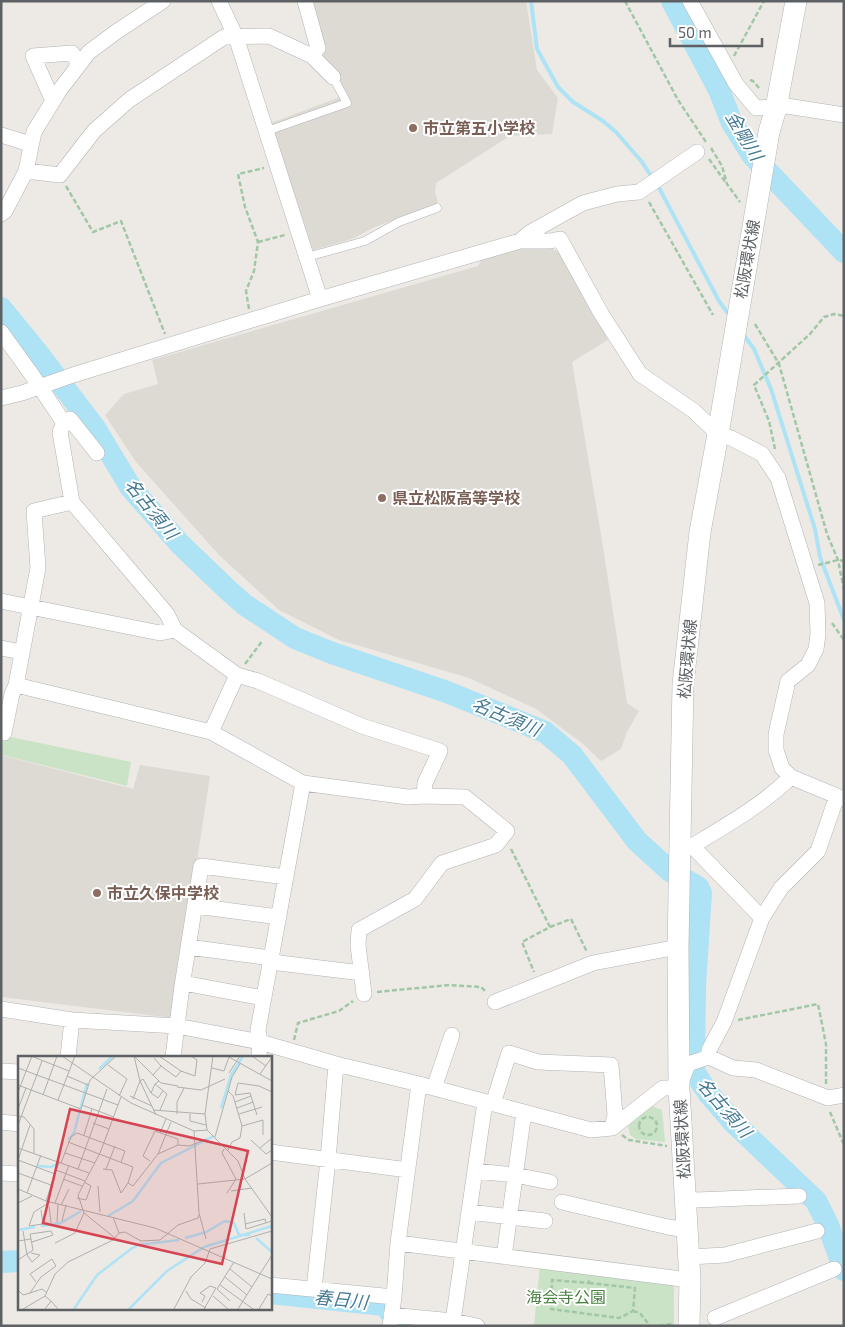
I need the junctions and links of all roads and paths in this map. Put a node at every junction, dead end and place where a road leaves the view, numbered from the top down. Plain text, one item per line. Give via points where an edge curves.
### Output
1 (163, 1) edge
2 (219, 1) edge
3 (304, 1) edge
4 (625, 1) edge
5 (690, 1) edge
6 (764, 1) edge
7 (796, 1) edge
8 (236, 36) junction
9 (312, 56) junction
10 (732, 59) dead end
11 (79, 64) junction
12 (333, 77) joint
13 (52, 101) junction
14 (776, 108) junction
15 (844, 116) edge
16 (266, 131) junction
17 (1, 135) edge
18 (27, 143) dead end
19 (697, 152) joint
20 (277, 165) junction
21 (26, 171) junction
22 (60, 175) junction
23 (727, 184) junction
24 (639, 192) junction
25 (742, 206) dead end
26 (437, 208) dead end
27 (1, 214) edge
28 (298, 231) junction
29 (520, 241) junction
30 (258, 242) junction
31 (307, 257) junction
32 (320, 299) junction
33 (713, 315) dead end
34 (844, 316) edge
35 (251, 320) junction
36 (755, 324) dead end
37 (1, 332) edge
38 (170, 345) junction
39 (778, 364) junction
40 (39, 387) junction
41 (1, 398) edge
42 (64, 424) junction
43 (718, 434) junction
44 (776, 450) dead end
45 (97, 453) dead end
46 (72, 502) junction
47 (838, 560) junction
48 (844, 561) edge
49 (806, 568) junction
50 (844, 590) edge
51 (1, 601) edge
52 (30, 605) junction
53 (175, 630) junction
54 (263, 640) dead end
55 (1, 648) edge
56 (22, 652) junction
57 (237, 675) junction
58 (16, 685) junction
59 (211, 732) junction
60 (4, 733) dead end
61 (791, 777) junction
62 (303, 783) junction
63 (424, 796) junction
64 (840, 798) edge
65 (496, 845) junction
66 (684, 849) junction
67 (286, 877) junction
68 (195, 906) junction
69 (279, 917) junction
70 (762, 918) junction
71 (550, 927) junction
72 (188, 947) junction
73 (678, 947) junction
74 (271, 958) junction
75 (593, 963) junction
76 (362, 973) junction
77 (183, 983) junction
78 (539, 984) junction
79 (364, 994) junction
80 (264, 998) junction
81 (496, 1002) joint
82 (1, 1009) edge
83 (72, 1020) junction
84 (724, 1022) junction
85 (177, 1026) junction
86 (452, 1035) dead end
87 (260, 1042) junction
88 (291, 1051) junction
89 (68, 1056) edge
90 (174, 1056) edge
91 (259, 1056) edge
92 (709, 1057) junction
93 (336, 1064) junction
94 (1, 1071) edge
95 (18, 1072) edge
96 (426, 1086) junction
97 (679, 1088) junction
98 (844, 1095) edge
99 (828, 1098) junction
100 (489, 1103) junction
101 (524, 1112) junction
102 (1, 1122) edge
103 (18, 1124) edge
104 (612, 1128) junction
105 (647, 1134) junction
106 (646, 1143) junction
107 (844, 1145) edge
108 (668, 1146) dead end
109 (271, 1152) edge
110 (328, 1160) junction
111 (408, 1170) junction
112 (475, 1171) junction
113 (1, 1173) edge
114 (18, 1174) edge
115 (515, 1175) junction
116 (550, 1182) dead end
117 (799, 1196) dead end
118 (686, 1197) junction
119 (562, 1202) dead end
120 (470, 1212) junction
121 (510, 1216) junction
122 (545, 1221) dead end
123 (687, 1230) junction
124 (817, 1231) dead end
125 (398, 1243) junction
126 (463, 1252) junction
127 (504, 1257) junction
128 (689, 1257) junction
129 (590, 1268) junction
130 (834, 1269) dead end
131 (690, 1280) junction
132 (589, 1283) junction
133 (271, 1285) edge
134 (314, 1289) junction
135 (394, 1297) junction
136 (633, 1311) junction
137 (390, 1320) edge
138 (453, 1321) junction
139 (685, 1322) edge
140 (718, 1322) edge
141 (477, 1326) edge
142 (650, 1326) edge
143 (659, 1326) edge

1 - 11 street via 89,52
2 - 8 street
3 - 9 street via 318,48
4 - 23 path via 678,100 722,166
5 - 14 street via 741,90 756,108
6 - 10 path
7 - 14 main road, 松阪環状線
8 - 9 street via 269,36
8 - 16 street
8 - 22 street via 224,37 129,100 94,131
9 - 12 street
11 - 13 street
11 - 13 street via 72,53 33,56
12 - 16 lane via 347,103
13 - 21 street via 34,132
14 - 15 street via 787,106
14 - 43 main road, 松阪環状線 via 769,132
16 - 20 street
17 - 18 street
19 - 23 path via 705,153
19 - 24 street
20 - 28 street
20 - 30 path via 238,174 245,207
21 - 22 street
21 - 27 street
22 - 38 path via 93,232 121,222
23 - 25 path
24 - 29 street via 584,203
24 - 33 path via 652,205
26 - 31 lane via 399,222 365,240
28 - 30 path
28 - 31 street
29 - 32 street
29 - 43 street via 560,239 602,315 640,374 694,411
30 - 35 path via 254,271 246,291
31 - 32 street
32 - 35 street
34 - 39 path via 824,317
35 - 38 street
36 - 39 path
37 - 40 street
38 - 40 street
39 - 44 path via 754,385 769,421
39 - 47 path via 827,534
40 - 41 street
40 - 42 street
42 - 45 street via 70,419
42 - 46 street via 60,432
43 - 49 street via 762,454 778,478
43 - 66 main road, 松阪環状線 via 700,532 683,684
46 - 52 street via 34,510 38,568
46 - 53 street via 167,614
47 - 48 path
47 - 49 path
47 - 50 path
49 - 61 street via 817,604 816,649 808,665 788,681 776,734 776,750 782,768
51 - 52 street
52 - 53 street via 160,633
52 - 56 street
53 - 57 street
54 - 57 path
55 - 56 street
56 - 58 street
57 - 59 street
57 - 63 street via 362,726 440,750 425,783
58 - 59 street
58 - 60 street
59 - 62 street
61 - 64 street
61 - 66 street via 752,809
62 - 63 street via 408,797
62 - 67 street
63 - 65 street via 465,797 506,831
64 - 70 street via 818,851 782,888
65 - 71 path via 509,846
65 - 76 street via 442,863 415,899 358,930
66 - 70 street
66 - 73 main road, 松阪環状線
67 - 68 street via 201,866
67 - 69 street
68 - 69 street
68 - 72 street
69 - 74 street
70 - 84 street
71 - 75 path via 571,919
71 - 78 path via 522,942
72 - 74 street
72 - 77 street
73 - 75 street
73 - 97 main road, 松阪環状線
74 - 76 street via 279,963
74 - 80 street
75 - 78 street
76 - 79 street
77 - 80 street
77 - 85 street
78 - 81 street
79 - 81 path via 449,985 481,987
79 - 88 path via 339,1011 298,1023
80 - 87 street via 258,1030
82 - 83 street
83 - 85 street
83 - 89 street
84 - 92 street via 709,1050
84 - 99 path via 818,1004 826,1044
85 - 87 street
85 - 90 street
86 - 96 street
87 - 88 street
87 - 91 street
88 - 93 street
92 - 97 street via 688,1064
92 - 99 street via 733,1068 756,1070
93 - 96 street
93 - 110 street
94 - 95 street
96 - 100 street
96 - 111 street
97 - 104 street via 663,1088
97 - 118 main road, 松阪環状線
98 - 99 street
99 - 107 path
100 - 101 street
100 - 104 street via 510,1053 538,1062 611,1065 615,1115
100 - 112 street
101 - 104 street via 591,1130
101 - 115 street
102 - 103 street
104 - 106 path via 629,1140
105 - 105 path via 655,1131 657,1125 648,1116 639,1124 642,1132
105 - 106 path
106 - 108 path
109 - 110 street
110 - 111 street
110 - 134 street
111 - 125 street
112 - 115 street
112 - 120 street
113 - 114 street
115 - 116 street
115 - 121 street
117 - 118 street via 696,1200
118 - 123 main road, 松阪環状線
119 - 123 street
120 - 121 street
120 - 126 street
121 - 122 street
121 - 127 street
123 - 128 main road, 松阪環状線
124 - 128 street via 725,1255
125 - 126 street
125 - 135 street
126 - 127 street
126 - 138 street
127 - 129 street
128 - 131 main road, 松阪環状線
129 - 131 street
129 - 132 path
130 - 140 street
131 - 139 main road, 松阪環状線
132 - 136 path via 635,1288
132 - 136 path via 552,1280 550,1310 619,1318
133 - 134 street
134 - 135 street
135 - 137 street
136 - 142 path via 640,1313
137 - 138 street
138 - 141 street
139 - 140 street
139 - 143 path

